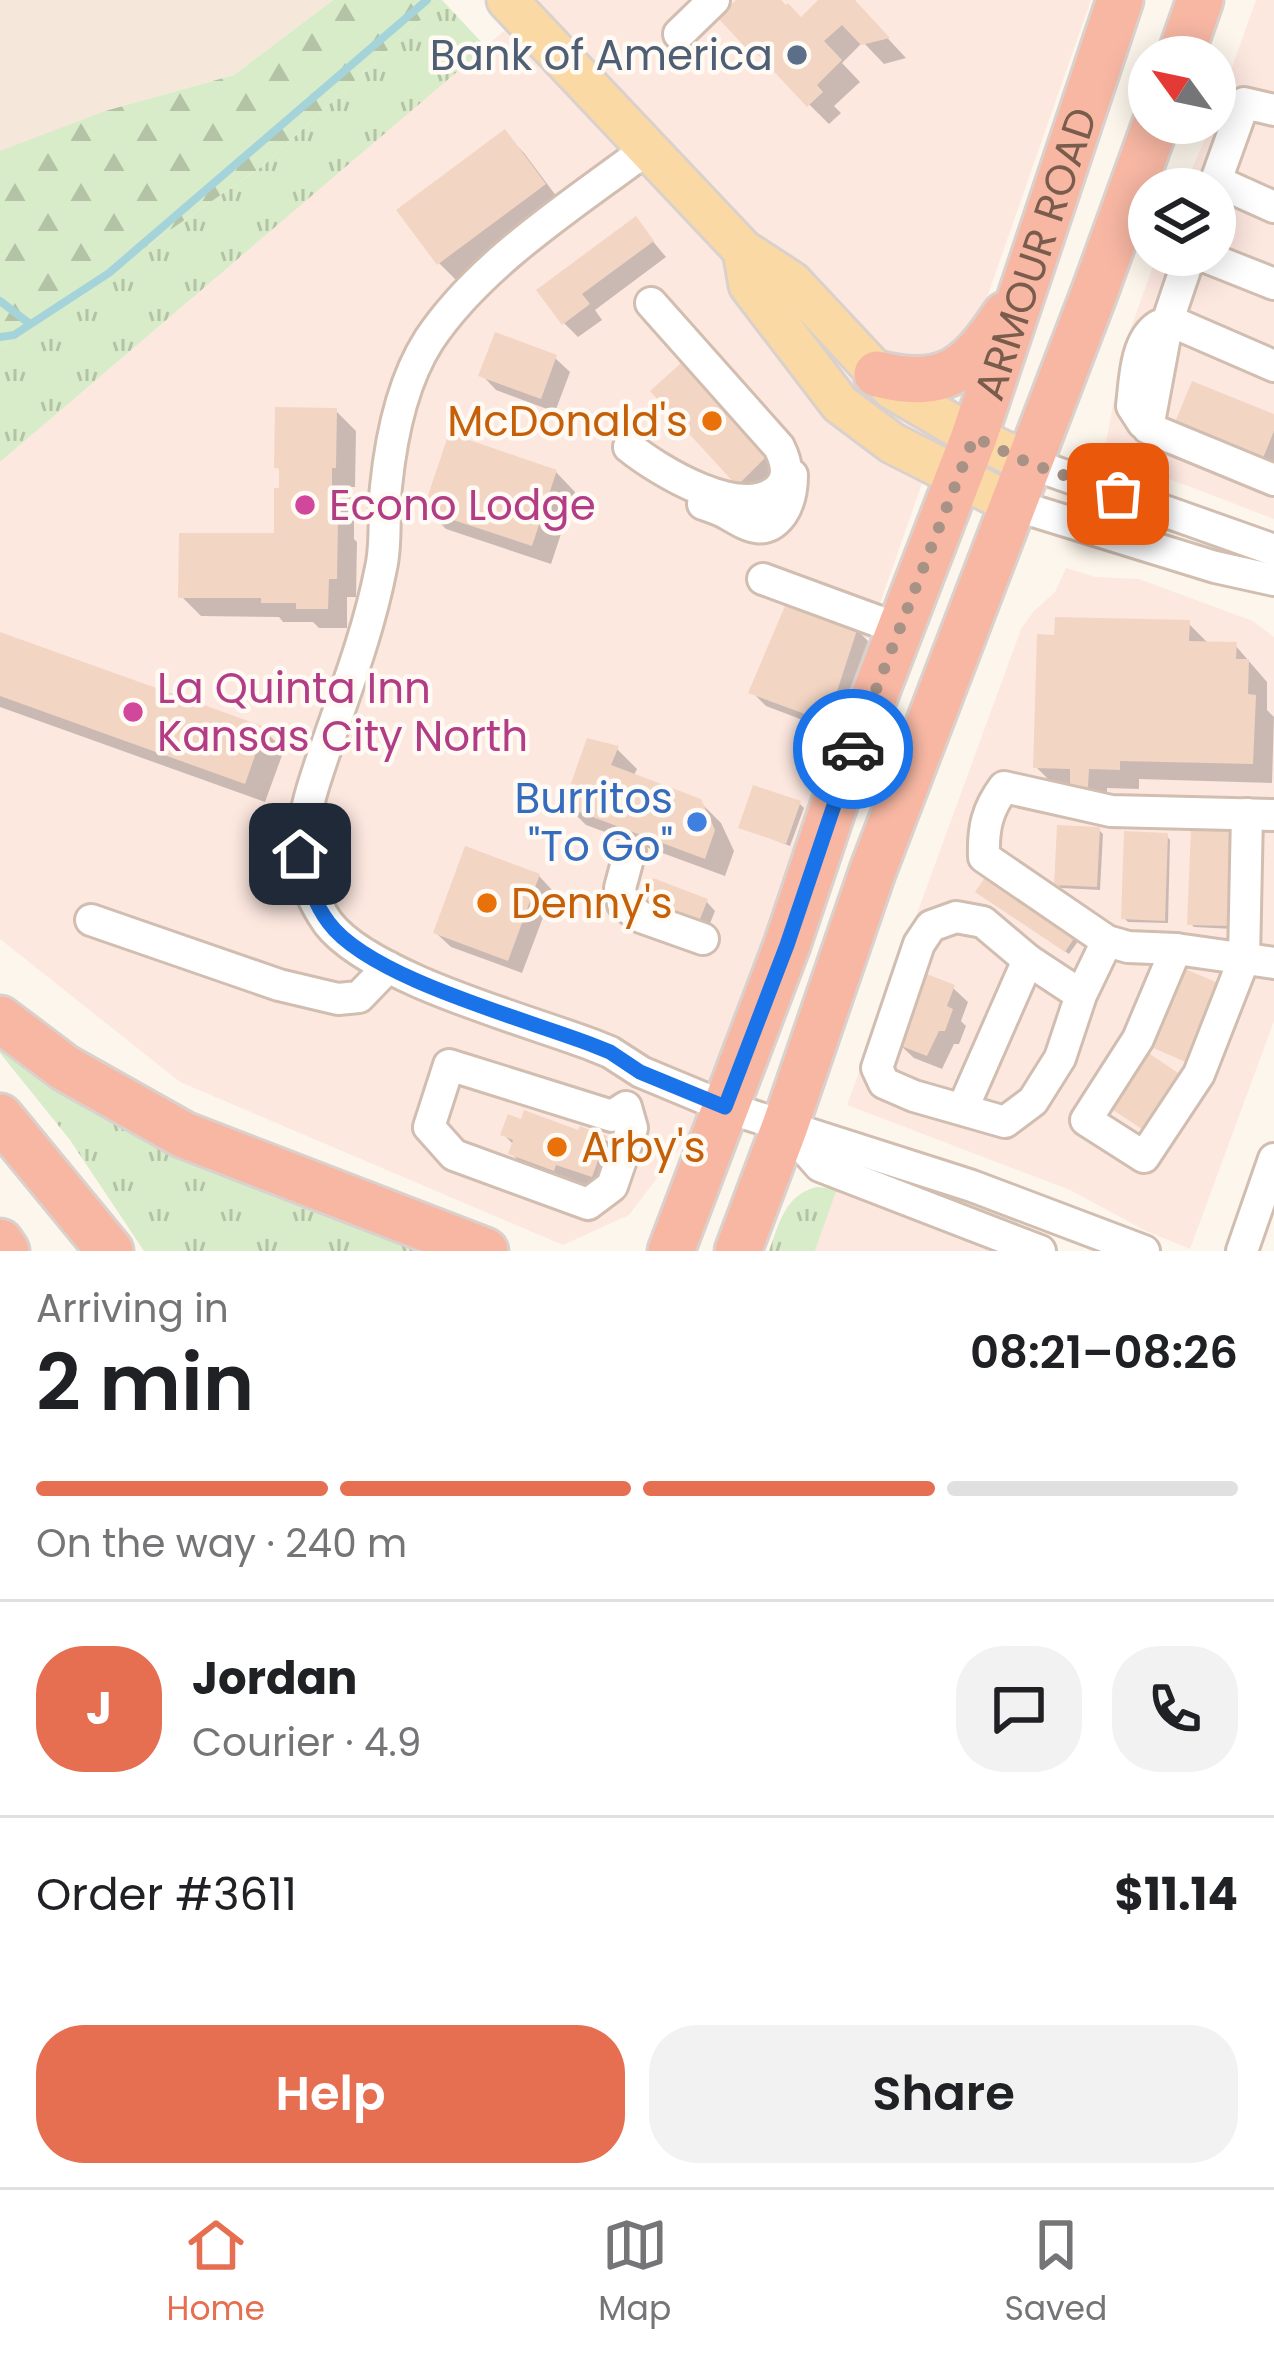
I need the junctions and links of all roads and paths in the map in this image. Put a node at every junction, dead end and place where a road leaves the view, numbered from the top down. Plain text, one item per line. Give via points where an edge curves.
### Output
1 (714, 0) edge
2 (1120, 0) edge
3 (513, 2) edge
4 (679, 34) dead end
5 (1274, 110) edge
6 (1148, 144) edge
7 (647, 149) junction
8 (1221, 168) edge
9 (1236, 193) edge
10 (1274, 207) edge
11 (742, 250) junction
12 (1236, 269) edge
13 (1183, 276) edge
14 (1026, 282) junction
15 (1274, 284) edge
16 (651, 303) dead end
17 (1168, 320) junction
18 (1274, 366) edge
19 (877, 374) junction
20 (629, 447) dead end
21 (965, 457) junction
22 (1029, 463) junction
23 (1274, 480) edge
24 (1014, 506) junction
25 (1274, 550) edge
26 (1215, 567) junction
27 (763, 578) dead end
28 (1274, 580) edge
29 (1274, 601) edge
30 (899, 629) junction
31 (1260, 814) edge
32 (630, 851) dead end
33 (91, 920) dead end
34 (704, 940) dead end
35 (1107, 940) junction
36 (1176, 949) junction
37 (1028, 960) junction
38 (1259, 961) edge
39 (388, 967) junction
40 (1081, 994) junction
41 (0, 1019) edge
42 (626, 1107) joint
43 (725, 1107) junction
44 (963, 1108) junction
45 (0, 1117) edge
46 (784, 1126) junction
47 (1274, 1159) edge
48 (0, 1242) edge
49 (670, 1250) edge
50 (6, 1251) edge
51 (110, 1251) edge
52 (485, 1251) edge
53 (738, 1251) edge
54 (1040, 1251) edge
55 (1144, 1251) edge
56 (1242, 1251) edge

1 - 4 street
2 - 14 highway, ARMOUR ROAD
3 - 7 main road
5 - 8 street via 1244,104
6 - 22 highway, ARMOUR ROAD
7 - 11 main road
7 - 39 street via 476,285 429,340 405,389 386,487 383,562 305,811 300,854 330,925
9 - 10 street
11 - 19 main road via 792,282
11 - 21 main road via 749,284 840,404 892,442
12 - 15 street
13 - 17 street
14 - 19 highway via 976,356 951,372 920,382
14 - 21 highway, ARMOUR ROAD
16 - 20 street via 779,446 783,483 745,500 675,478
17 - 18 street
17 - 23 street via 1148,428
19 - 21 main road
21 - 22 main road
21 - 24 main road
21 - 30 highway, ARMOUR ROAD
22 - 24 highway, ARMOUR ROAD
22 - 25 street
24 - 26 street
24 - 46 highway, ARMOUR ROAD
26 - 28 street
26 - 29 street
27 - 30 street
30 - 43 highway, ARMOUR ROAD
31 - 35 street via 1111,811 1004,787 983,829 984,857
31 - 38 street
32 - 34 street via 623,904
33 - 39 street via 338,999 359,998
35 - 36 street
35 - 40 street
36 - 38 street
36 - 38 street via 1138,1040 1086,1120 1144,1157
37 - 40 street
37 - 44 street
37 - 44 street via 983,922 956,917 932,926 919,944 878,1068 884,1083
39 - 43 street via 610,1052
40 - 44 street via 1060,1058 1033,1101 1005,1122
41 - 52 highway via 65,1068 184,1135
42 - 42 street via 612,1117 448,1065 429,1127 454,1155 588,1204 612,1186 632,1128
43 - 46 street
43 - 49 highway, ARMOUR ROAD
45 - 51 highway
46 - 53 highway, ARMOUR ROAD
46 - 54 street via 820,1166
46 - 55 street
47 - 56 street
48 - 50 highway

